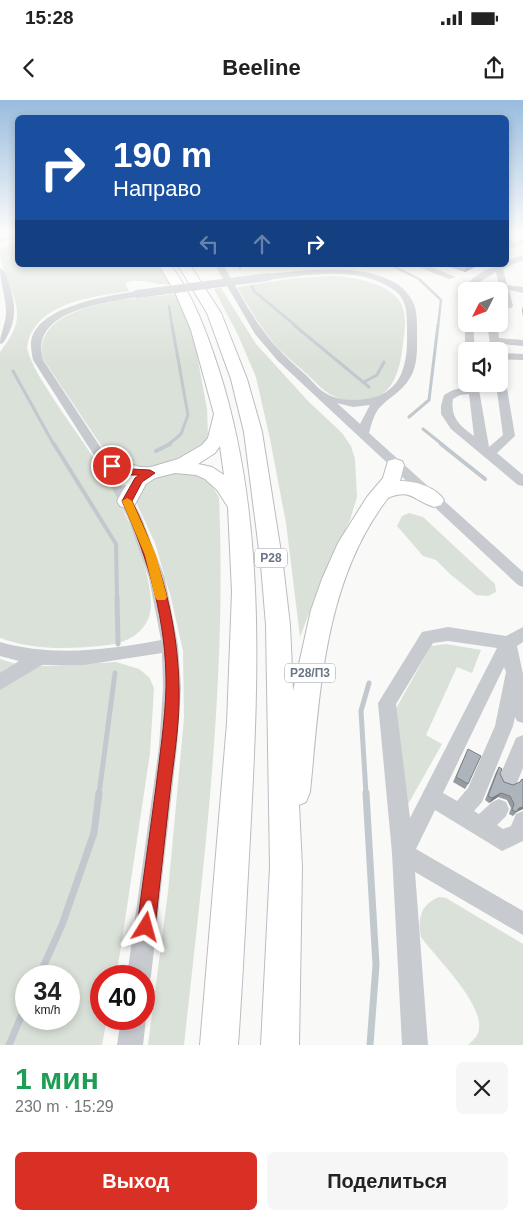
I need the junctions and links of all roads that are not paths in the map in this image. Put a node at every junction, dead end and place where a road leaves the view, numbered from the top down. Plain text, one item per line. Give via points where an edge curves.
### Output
1 (2, 276) edge
2 (172, 276) edge
3 (191, 276) edge
4 (226, 276) edge
5 (276, 276) edge
6 (365, 276) edge
7 (484, 276) edge
8 (472, 282) edge
9 (508, 288) edge
10 (523, 290) edge
11 (493, 332) edge
12 (494, 340) joint
13 (0, 341) edge
14 (523, 343) edge
15 (508, 357) edge
16 (523, 358) edge
17 (458, 392) edge
18 (474, 392) edge
19 (502, 392) edge
20 (319, 394) junction
21 (380, 401) junction
22 (222, 409) junction
23 (340, 414) junction
24 (363, 435) junction
25 (485, 450) junction
26 (103, 460) junction
27 (396, 465) junction
28 (172, 467) junction
29 (150, 473) junction
30 (116, 481) junction
31 (523, 482) edge
32 (381, 493) junction
33 (434, 500) junction
34 (127, 501) junction
35 (238, 510) junction
36 (523, 582) edge
37 (515, 638) edge
38 (170, 645) junction
39 (0, 649) edge
40 (39, 658) junction
41 (514, 670) junction
42 (0, 682) edge
43 (520, 693) edge
44 (523, 714) edge
45 (523, 744) edge
46 (509, 778) dead end
47 (430, 796) junction
48 (499, 808) dead end
49 (459, 814) junction
50 (523, 821) edge
51 (482, 827) junction
52 (403, 853) junction
53 (286, 867) junction
54 (523, 924) edge
55 (141, 965) edge
56 (132, 1030) edge
57 (130, 1045) edge
58 (220, 1045) edge
59 (280, 1045) edge
60 (415, 1045) edge

1 - 13 street via 11,316 7,332
2 - 22 highway, Р28 via 187,300 211,365
3 - 53 highway, Р28 via 214,313 225,340 253,432 278,625
4 - 20 street via 260,334
5 - 26 street, bridge via 94,302 62,313 45,326 34,352
6 - 21 street, bridge via 392,285 409,303 412,316 410,365 404,380
7 - 8 street
9 - 10 street
11 - 12 street
12 - 14 street
15 - 16 street
17 - 25 street via 448,397 446,417
18 - 25 street
19 - 25 street via 509,436
20 - 21 street via 353,404
20 - 23 street
21 - 23 street
21 - 24 street via 369,412
22 - 28 highway via 218,438 212,447 191,461
22 - 35 highway, Р28
23 - 24 street
24 - 27 street
25 - 31 street
26 - 29 highway via 120,470
26 - 30 street
27 - 32 highway, Р28/П3 via 392,480
27 - 33 street
28 - 29 highway
28 - 35 highway via 194,468 218,478
29 - 30 highway
29 - 34 highway via 139,480
30 - 34 street
32 - 33 highway via 408,486
32 - 53 highway, Р28/П3 via 346,549 322,610 307,688
33 - 36 street
34 - 38 street via 157,578
35 - 58 highway, Р28 via 243,614 241,741
37 - 41 street
37 - 47 street
37 - 52 street via 448,634 428,637 387,703
38 - 40 street via 125,653
38 - 55 street via 172,688 168,747
39 - 40 street
40 - 42 street
41 - 43 street
41 - 49 street via 504,726 475,795
43 - 44 street
45 - 46 street
47 - 49 street
47 - 52 street
48 - 51 street
49 - 51 street
50 - 51 street via 518,833 502,840
52 - 54 street
52 - 60 street
53 - 59 highway, Р28
56 - 57 street

